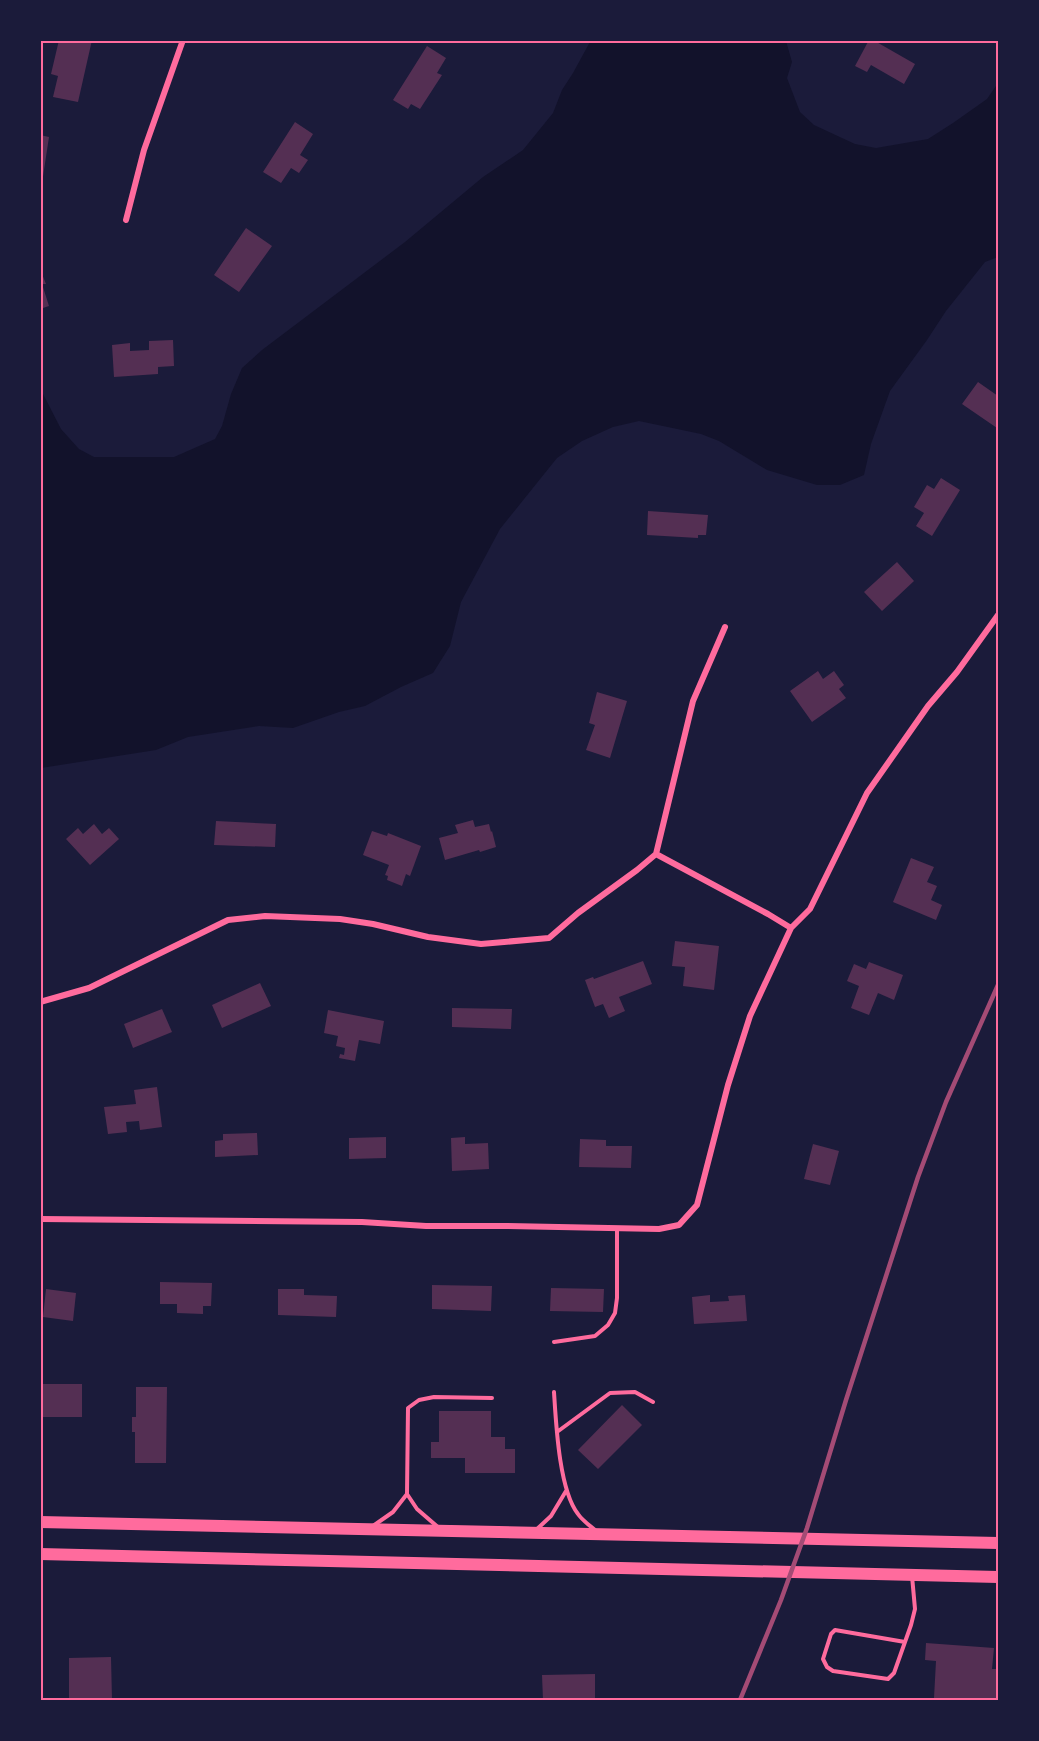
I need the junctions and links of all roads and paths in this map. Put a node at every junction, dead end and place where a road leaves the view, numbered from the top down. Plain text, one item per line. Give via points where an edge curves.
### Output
1 (183, 40) edge
2 (126, 220) dead end
3 (999, 615) edge
4 (725, 627) dead end
5 (656, 854) junction
6 (790, 928) junction
7 (40, 1002) edge
8 (40, 1219) edge
9 (617, 1228) junction
10 (554, 1342) dead end
11 (554, 1392) dead end
12 (492, 1398) dead end
13 (653, 1402) dead end
14 (556, 1433) junction
15 (566, 1490) junction
16 (407, 1494) junction
17 (40, 1522) edge
18 (369, 1529) junction
19 (442, 1530) junction
20 (533, 1532) junction
21 (598, 1534) junction
22 (999, 1543) edge
23 (40, 1554) edge
24 (912, 1575) junction
25 (999, 1577) edge
26 (905, 1642) junction

1 - 2 street via 144,150
3 - 6 street via 867,793 810,909
4 - 5 street via 693,701
5 - 6 street
5 - 7 street via 549,938 481,944 340,919 265,916 228,920 89,988
6 - 9 street via 750,1016 697,1205 679,1225 659,1229
8 - 9 street
9 - 10 lane via 615,1313 595,1336
11 - 14 lane
12 - 16 lane via 434,1397 419,1400 408,1408
13 - 14 lane via 635,1392 610,1393
14 - 15 lane
15 - 20 lane via 551,1516
15 - 21 lane via 577,1514
16 - 18 lane via 393,1512
16 - 19 lane via 417,1509
17 - 18 main road
18 - 19 main road
19 - 20 main road
20 - 21 main road
21 - 22 main road
23 - 24 main road
24 - 25 main road
24 - 26 lane via 915,1609
26 - 26 lane via 835,1630 823,1659 833,1671 888,1679

